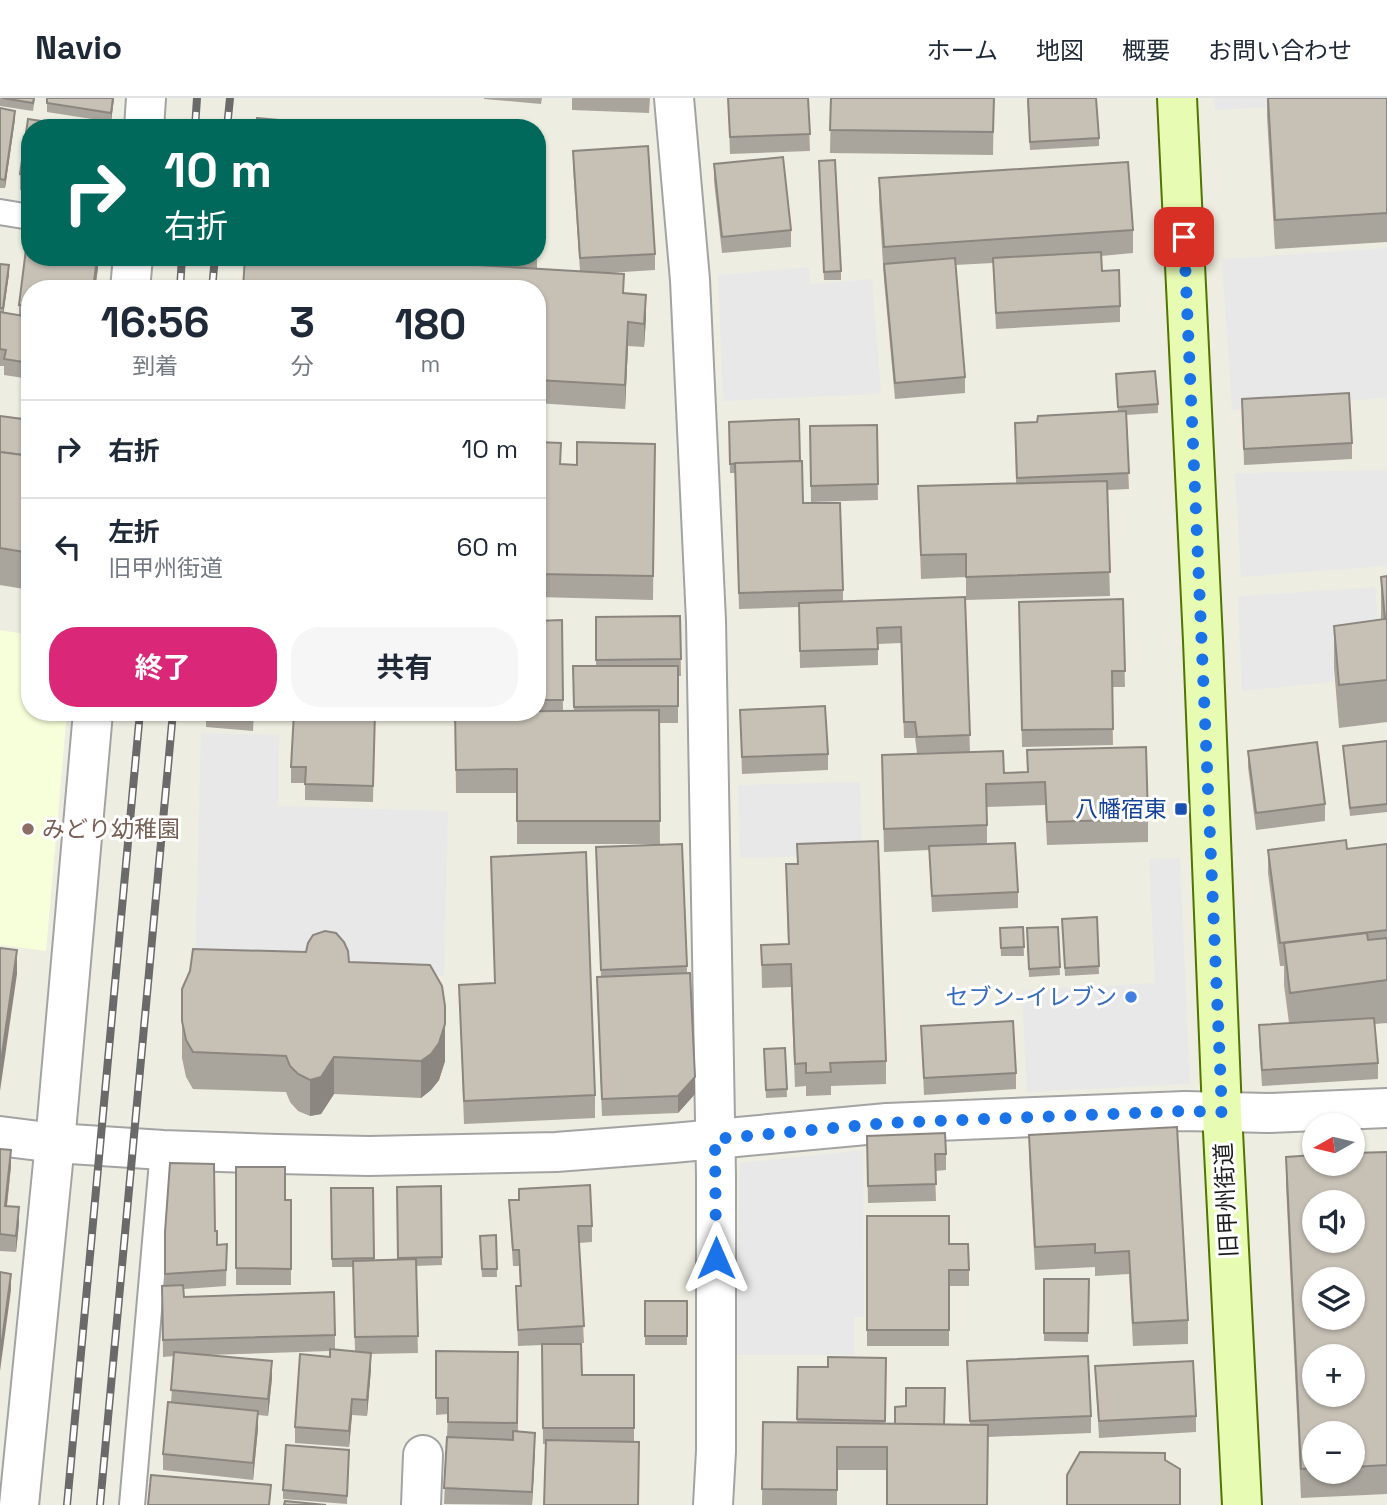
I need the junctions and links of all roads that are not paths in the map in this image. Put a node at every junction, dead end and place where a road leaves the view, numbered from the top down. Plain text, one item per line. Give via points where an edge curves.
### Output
1 (146, 98) edge
2 (674, 98) edge
3 (1177, 98) edge
4 (145, 119) edge
5 (0, 212) edge
6 (21, 216) edge
7 (92, 721) edge
8 (1387, 1108) edge
9 (1222, 1112) junction
10 (0, 1136) edge
11 (715, 1139) junction
12 (55, 1143) junction
13 (163, 1150) junction
14 (423, 1455) dead end
15 (19, 1505) edge
16 (132, 1505) edge
17 (421, 1505) edge
18 (713, 1505) edge
19 (1242, 1505) edge

1 - 4 street
2 - 11 street via 691,280 706,608
3 - 9 main road, 旧甲州街道
5 - 6 lane
7 - 12 street
8 - 9 street
9 - 11 street via 887,1123
9 - 19 main road, 旧甲州街道
10 - 12 street
11 - 13 street via 556,1152 382,1156
11 - 18 street
12 - 13 street
12 - 15 street
13 - 16 lane
14 - 17 street

